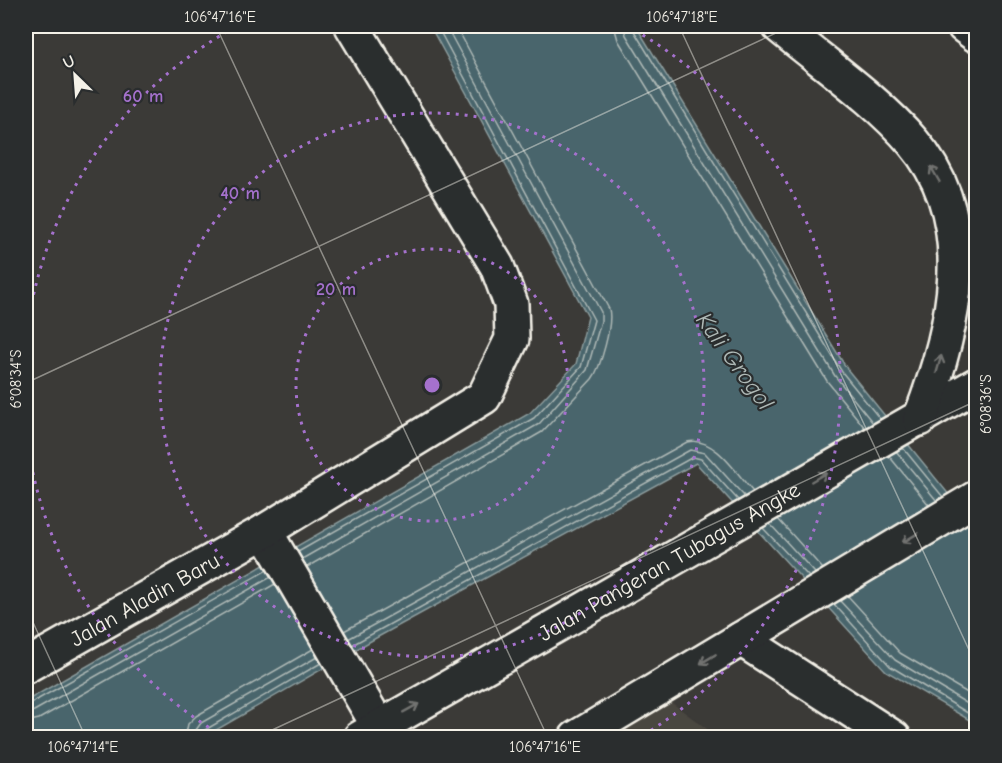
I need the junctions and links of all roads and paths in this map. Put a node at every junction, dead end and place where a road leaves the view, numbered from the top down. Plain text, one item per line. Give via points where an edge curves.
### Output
1 (352, 26) edge
2 (779, 26) edge
3 (964, 26) edge
4 (976, 35) edge
5 (976, 385) edge
6 (911, 424) junction
7 (968, 503) edge
8 (269, 538) junction
9 (741, 639) junction
10 (26, 666) edge
11 (370, 732) edge
12 (576, 738) edge
13 (894, 738) edge

1 - 8 main road, Jalan Aladin Baru via 497,266 511,304 512,339 484,397
6 -> 2 main road via 950,321 956,248 947,201 928,162 895,123
3 - 4 main road
5 - 6 main road, Jalan Pangeran Tubagus Angke
11 -> 6 main road, Jalan Pangeran Tubagus Angke
7 -> 9 main road
8 - 10 main road, Jalan Aladin Baru
8 - 11 main road via 351,679
9 -> 12 main road
9 - 13 main road

